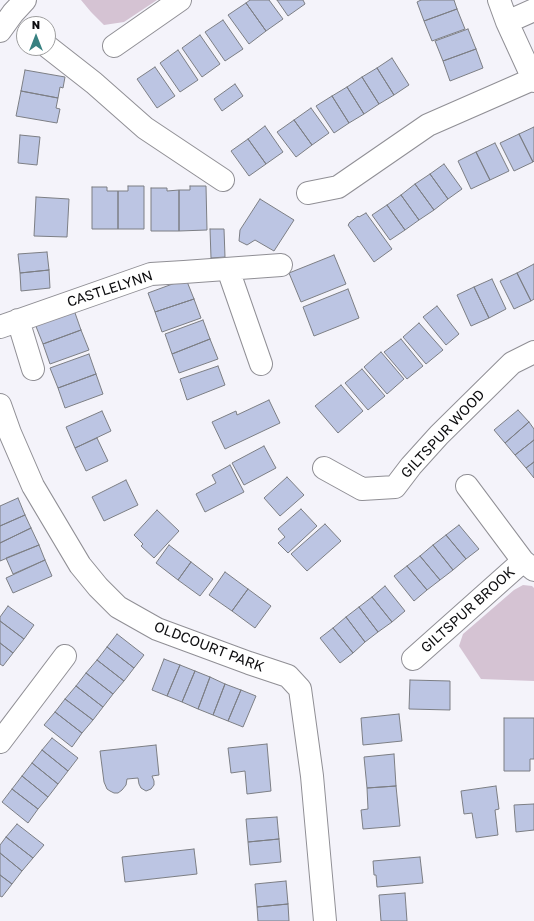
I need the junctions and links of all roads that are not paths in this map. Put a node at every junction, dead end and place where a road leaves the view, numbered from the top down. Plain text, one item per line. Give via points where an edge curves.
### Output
1 (25, 0) edge
2 (180, 0) edge
3 (499, 0) edge
4 (534, 10) edge
5 (507, 22) junction
6 (0, 30) edge
7 (114, 46) dead end
8 (56, 53) edge
9 (534, 80) edge
10 (223, 180) dead end
11 (308, 193) dead end
12 (281, 264) dead end
13 (230, 269) junction
14 (9, 323) edge
15 (534, 352) edge
16 (261, 364) dead end
17 (33, 369) dead end
18 (0, 405) edge
19 (324, 468) dead end
20 (467, 486) dead end
21 (529, 566) edge
22 (65, 656) dead end
23 (413, 659) dead end
24 (0, 742) edge
25 (325, 921) edge

1 - 6 street
2 - 7 street
3 - 5 street
4 - 5 street
5 - 9 street
8 - 10 street via 145,128
9 - 11 street via 428,125 338,187
12 - 13 street, CASTLELYNN
13 - 14 street, CASTLELYNN via 151,274
13 - 16 street
14 - 17 street, CASTLELYNN
15 - 19 street, GILTSPUR WOOD via 512,363 439,435 395,487 362,489
18 - 25 street, OLDCOURT PARK via 33,486 80,565 118,607 157,629 288,676 300,689 312,776
20 - 21 street, GILTSPUR BROOK
21 - 23 street, GILTSPUR BROOK
22 - 24 street

